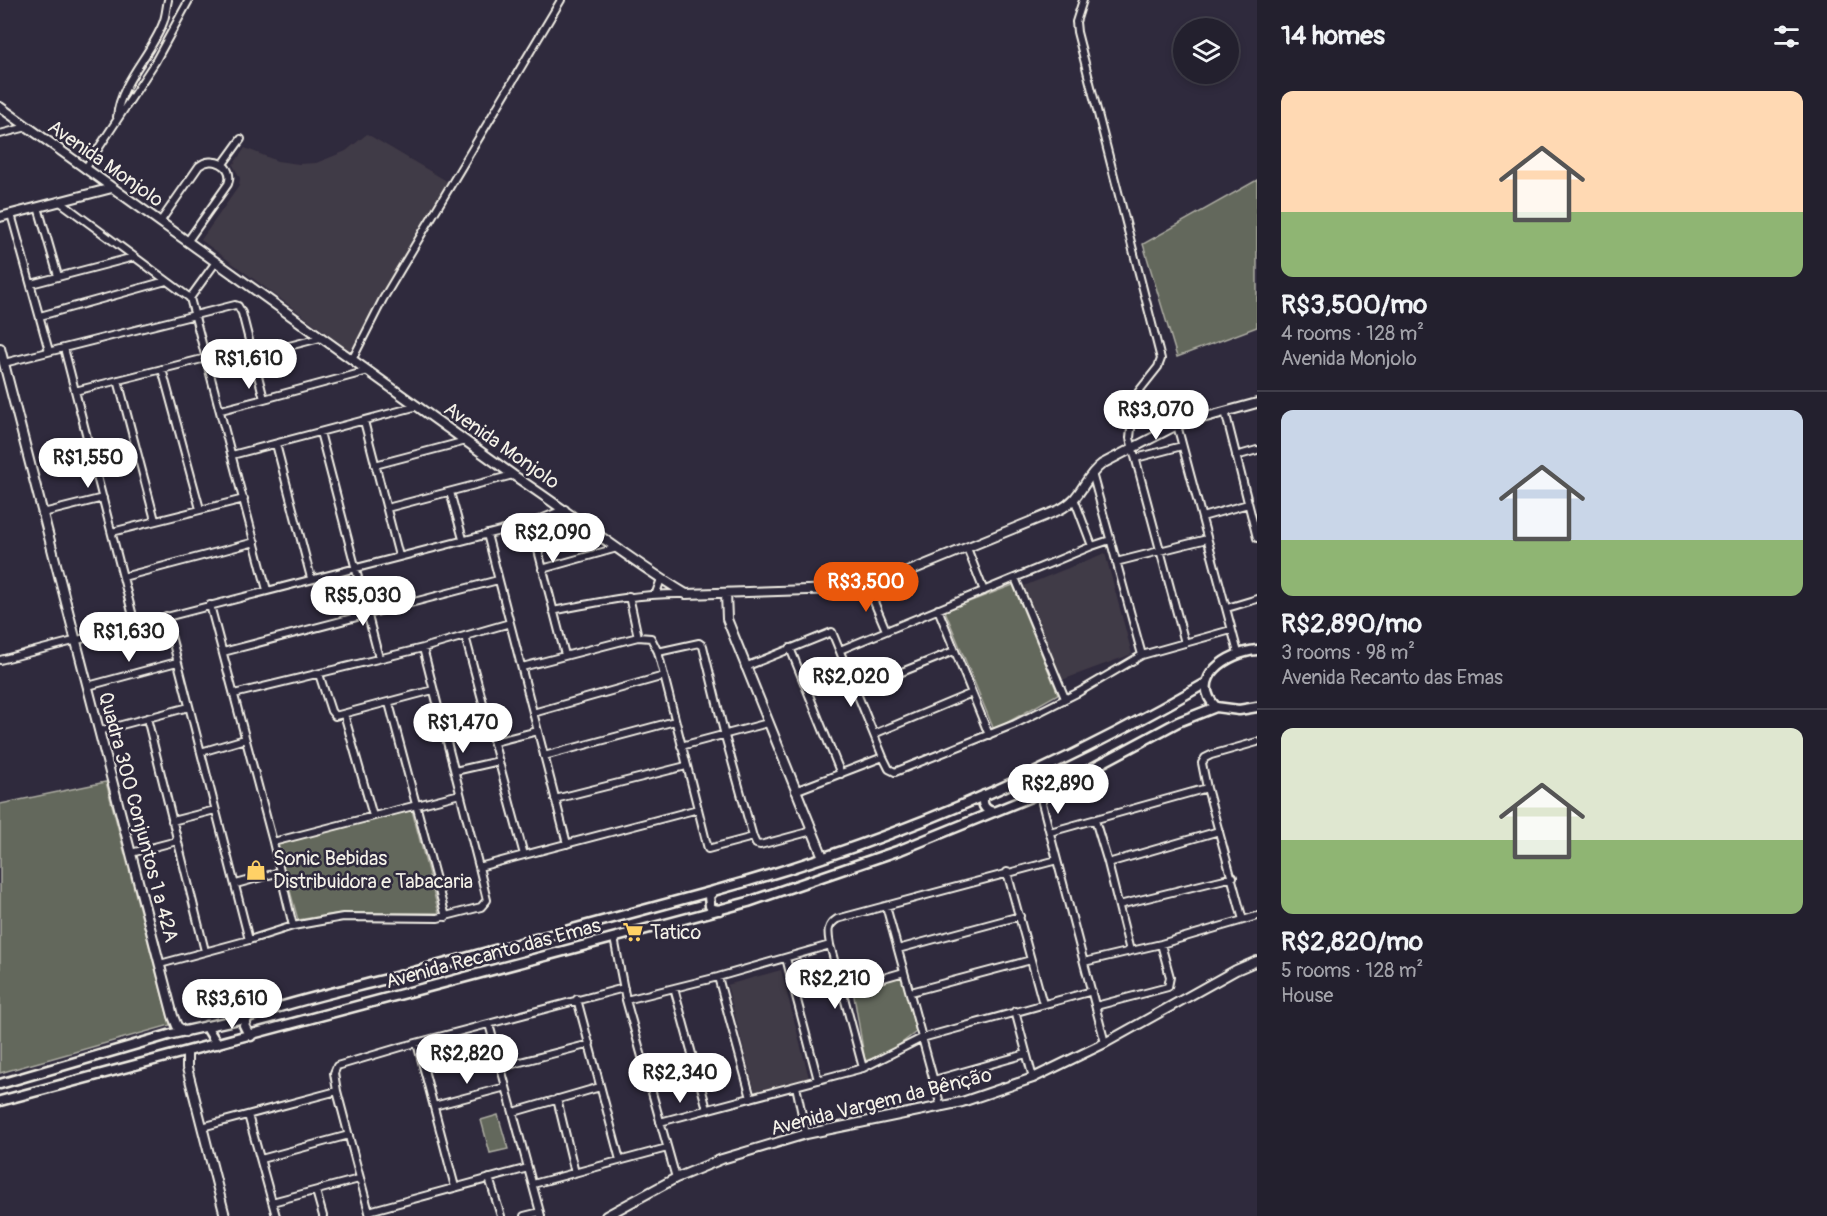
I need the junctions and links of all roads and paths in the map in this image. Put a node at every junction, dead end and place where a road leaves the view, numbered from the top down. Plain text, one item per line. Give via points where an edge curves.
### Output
1 (168, 0) edge
2 (189, 0) edge
3 (561, 0) edge
4 (1083, 0) edge
5 (0, 107) edge
6 (117, 118) junction
7 (27, 127) junction
8 (0, 134) edge
9 (241, 139) dead end
10 (223, 164) junction
11 (85, 169) junction
12 (112, 188) junction
13 (59, 201) junction
14 (38, 207) junction
15 (11, 214) junction
16 (0, 217) edge
17 (160, 222) junction
18 (187, 242) junction
19 (134, 257) junction
20 (216, 262) junction
21 (58, 276) junction
22 (166, 281) junction
23 (31, 284) junction
24 (190, 298) junction
25 (195, 313) junction
26 (40, 316) junction
27 (320, 338) junction
28 (0, 348) edge
29 (64, 348) junction
30 (49, 351) junction
31 (254, 355) junction
32 (206, 358) junction
33 (352, 360) junction
34 (4, 363) junction
35 (162, 369) junction
36 (368, 371) junction
37 (118, 380) junction
38 (75, 391) junction
39 (264, 399) junction
40 (1257, 403) edge
41 (418, 406) junction
42 (221, 410) junction
43 (1225, 411) junction
44 (364, 421) junction
45 (1177, 425) junction
46 (320, 432) junction
47 (466, 441) junction
48 (276, 444) junction
49 (1182, 446) junction
50 (1132, 448) junction
51 (1257, 450) edge
52 (232, 455) junction
53 (1236, 456) junction
54 (1136, 458) junction
55 (375, 465) junction
56 (1092, 473) junction
57 (513, 475) junction
58 (450, 492) junction
59 (103, 498) junction
60 (243, 499) junction
61 (1075, 501) junction
62 (1248, 504) junction
63 (387, 508) junction
64 (200, 509) junction
65 (565, 509) junction
66 (43, 513) junction
67 (1202, 517) junction
68 (155, 520) junction
69 (531, 523) junction
70 (112, 532) junction
71 (487, 534) junction
72 (1257, 538) edge
73 (463, 539) junction
74 (1207, 539) junction
75 (1110, 540) junction
76 (255, 542) junction
77 (1092, 546) junction
78 (617, 548) junction
79 (967, 548) junction
80 (1160, 551) junction
81 (399, 556) junction
82 (1116, 562) junction
83 (355, 567) junction
84 (542, 569) junction
85 (123, 577) junction
86 (311, 578) junction
87 (1015, 578) junction
88 (498, 579) junction
89 (661, 579) junction
90 (868, 588) junction
91 (267, 590) junction
92 (984, 591) junction
93 (656, 593) junction
94 (726, 593) junction
95 (686, 594) junction
96 (629, 596) junction
97 (1257, 599) edge
98 (210, 605) junction
99 (1227, 608) junction
100 (938, 609) junction
101 (554, 611) junction
102 (367, 613) junction
103 (166, 616) junction
104 (510, 623) junction
105 (135, 624) junction
106 (886, 630) junction
107 (1231, 630) junction
108 (465, 636) junction
109 (638, 637) junction
110 (75, 640) junction
111 (1185, 643) junction
112 (423, 648) junction
113 (790, 648) junction
114 (840, 650) junction
115 (1257, 650) edge
116 (954, 651) junction
117 (223, 652) junction
118 (658, 652) junction
119 (1238, 653) junction
120 (565, 655) junction
121 (1142, 655) junction
122 (379, 658) junction
123 (0, 660) edge
124 (177, 662) junction
125 (522, 667) junction
126 (745, 667) junction
127 (319, 674) junction
128 (664, 676) junction
129 (1206, 683) junction
130 (88, 686) junction
131 (433, 690) junction
132 (857, 690) junction
133 (972, 693) junction
134 (234, 694) junction
135 (1065, 698) junction
136 (389, 703) junction
137 (189, 707) junction
138 (1216, 707) junction
139 (1257, 707) edge
140 (533, 712) junction
141 (344, 714) junction
142 (147, 718) junction
143 (675, 721) junction
144 (768, 723) junction
145 (1146, 729) junction
146 (538, 730) junction
147 (99, 731) junction
148 (874, 734) junction
149 (725, 735) junction
150 (989, 735) junction
151 (245, 739) junction
152 (494, 742) junction
153 (1257, 742) edge
154 (681, 746) junction
155 (201, 752) junction
156 (544, 756) junction
157 (883, 757) junction
158 (499, 761) junction
159 (686, 766) junction
160 (455, 771) junction
161 (840, 774) junction
162 (1207, 788) junction
163 (795, 791) junction
164 (1044, 791) junction
165 (460, 794) junction
166 (984, 795) junction
167 (1033, 796) junction
168 (555, 800) junction
169 (1042, 803) junction
170 (415, 805) junction
171 (698, 809) junction
172 (215, 810) junction
173 (943, 812) junction
174 (994, 812) junction
175 (373, 816) junction
176 (1095, 820) junction
177 (172, 821) junction
178 (812, 831) junction
179 (945, 831) junction
180 (1219, 831) junction
181 (1050, 832) junction
182 (753, 837) junction
183 (177, 842) junction
184 (273, 842) junction
185 (567, 844) junction
186 (131, 853) junction
187 (524, 855) junction
188 (823, 857) junction
189 (1057, 860) junction
190 (1108, 863) junction
191 (479, 867) junction
192 (280, 872) junction
193 (1007, 872) junction
194 (1233, 877) junction
195 (236, 884) junction
196 (717, 890) junction
197 (687, 897) junction
198 (1119, 905) junction
199 (886, 906) junction
200 (719, 910) junction
201 (446, 916) junction
202 (693, 916) junction
203 (1020, 916) junction
204 (1257, 916) edge
205 (1243, 920) junction
206 (293, 926) junction
207 (614, 938) junction
208 (249, 940) junction
209 (1161, 944) junction
210 (830, 945) junction
211 (898, 949) junction
212 (205, 951) junction
213 (1130, 951) junction
214 (786, 958) junction
215 (1031, 960) junction
216 (1257, 961) edge
217 (1084, 962) junction
218 (160, 964) junction
219 (904, 972) junction
220 (718, 977) junction
221 (624, 988) junction
222 (674, 988) junction
223 (842, 990) junction
224 (1092, 991) junction
225 (911, 992) junction
226 (577, 999) junction
227 (626, 1000) junction
228 (1043, 1004) junction
229 (1096, 1006) junction
230 (1015, 1011) junction
231 (173, 1016) junction
232 (248, 1017) junction
233 (227, 1021) junction
234 (489, 1024) junction
235 (206, 1026) junction
236 (184, 1032) junction
237 (172, 1034) junction
238 (251, 1036) junction
239 (922, 1038) junction
240 (230, 1040) junction
241 (1105, 1042) junction
242 (417, 1043) junction
243 (217, 1044) junction
244 (590, 1044) junction
245 (183, 1053) junction
246 (1026, 1054) junction
247 (501, 1067) junction
248 (863, 1068) junction
249 (1033, 1078) junction
250 (818, 1080) junction
251 (934, 1080) junction
252 (0, 1084) edge
253 (796, 1086) junction
254 (506, 1087) junction
255 (600, 1087) junction
256 (337, 1091) junction
257 (751, 1098) junction
258 (557, 1099) junction
259 (0, 1101) edge
260 (434, 1106) junction
261 (941, 1107) junction
262 (707, 1109) junction
263 (514, 1112) junction
264 (248, 1114) junction
265 (660, 1122) junction
266 (202, 1127) junction
267 (806, 1134) junction
268 (349, 1135) junction
269 (667, 1148) junction
270 (261, 1159) junction
271 (620, 1161) junction
272 (528, 1168) junction
273 (575, 1173) junction
274 (489, 1178) junction
275 (676, 1178) junction
276 (360, 1179) junction
277 (532, 1184) junction
278 (455, 1187) junction
279 (316, 1191) junction
280 (272, 1202) junction
281 (370, 1214) edge
282 (541, 1214) edge
283 (225, 1216) edge
284 (276, 1216) edge
285 (323, 1216) edge
286 (501, 1216) edge
287 (524, 1216) edge
288 (606, 1216) edge

1 - 6 street via 164,21 127,87
2 - 6 street
3 - 33 street via 383,299
4 - 50 street via 1076,27 1161,359 1134,401
5 - 7 street, Avenida Monjolo
6 - 11 street
7 - 8 street
7 - 11 street, Avenida Monjolo
9 - 10 street
10 - 17 street via 212,160 199,166
10 - 18 street via 230,179 228,184
11 - 12 street, Avenida Monjolo
12 - 13 street
12 - 17 street, Avenida Monjolo
13 - 14 street
13 - 19 street
14 - 15 street
14 - 21 street
15 - 16 street
15 - 23 street
17 - 18 street, Avenida Monjolo
18 - 20 street, Avenida Monjolo
19 - 21 street
19 - 22 street
20 - 24 street
20 - 27 street, Avenida Monjolo
21 - 23 street
22 - 24 street
22 - 26 street
23 - 26 street
24 - 25 street
25 - 29 street
25 - 31 street via 230,304 238,306
25 - 32 street
26 - 30 street
27 - 31 street
27 - 33 street, Avenida Monjolo
28 - 34 street, Quadra 300 Conjuntos 1 a 42A
29 - 30 street
29 - 38 street
30 - 34 street
31 - 39 street
32 - 35 street
32 - 42 street
33 - 36 street, Avenida Monjolo
34 - 66 street, Quadra 300 Conjuntos 1 a 42A
35 - 37 street
35 - 64 street
36 - 39 street
36 - 41 street, Avenida Monjolo
37 - 38 street
37 - 68 street
38 - 59 street
39 - 42 street
40 - 43 street
41 - 44 street
41 - 47 street, Avenida Monjolo
42 - 52 street
43 - 45 street
43 - 53 street
44 - 46 street
44 - 55 street
45 - 49 street
45 - 50 street
46 - 48 street
46 - 83 street
47 - 55 street
47 - 57 street, Avenida Monjolo
48 - 52 street
48 - 86 street
49 - 54 street
49 - 67 street
50 - 54 street
50 - 56 street via 1106,460
51 - 53 street
52 - 60 street
53 - 62 street
54 - 80 street
55 - 63 street
56 - 61 street
56 - 75 street
57 - 58 street
57 - 65 street, Avenida Monjolo
58 - 63 street
58 - 73 street
59 - 66 street
59 - 70 street
60 - 64 street
60 - 76 street
61 - 77 street
61 - 79 street
62 - 67 street
62 - 72 street
63 - 81 street
64 - 68 street
65 - 69 street
65 - 78 street, Avenida Monjolo
66 - 110 street, Quadra 300 Conjuntos 1 a 42A
67 - 74 street
68 - 70 street
69 - 71 street
69 - 84 street
70 - 85 street
71 - 73 street
71 - 88 street
73 - 81 street
74 - 80 street
74 - 99 street
75 - 77 street
75 - 82 street
76 - 85 street
76 - 91 street
77 - 87 street
78 - 84 street
78 - 89 street, Avenida Monjolo
79 - 90 street
79 - 92 street
80 - 82 street
80 - 111 street
81 - 83 street
82 - 121 street
83 - 86 street
83 - 102 street
84 - 101 street
85 - 105 street
86 - 91 street
87 - 92 street
87 - 135 street
88 - 102 street
88 - 104 street
89 - 93 street
89 - 95 street, Avenida Monjolo
90 - 94 street
90 - 106 street
91 - 98 street
92 - 100 street
93 - 95 street
93 - 96 street
94 - 95 street
94 - 126 street via 727,619
96 - 101 street
96 - 109 street
97 - 99 street
98 - 103 street
98 - 117 street
99 - 107 street
100 - 106 street
100 - 116 street
101 - 120 street
102 - 117 street
102 - 122 street
103 - 105 street
103 - 124 street
104 - 108 street
104 - 125 street
105 - 110 street
106 - 114 street
107 - 111 street
107 - 119 street
108 - 112 street
108 - 152 street
109 - 118 street via 651,638
109 - 120 street
110 - 123 street
110 - 130 street, Quadra 300 Conjuntos 1 a 42A
111 - 121 street
112 - 122 street
112 - 131 street
113 - 114 street via 832,632
113 - 126 street
113 - 161 street
114 - 132 street
115 - 119 main road
116 - 132 street
116 - 133 street
117 - 134 street
118 - 128 street
118 - 149 street via 702,644
119 - 129 main road, Avenida Recanto das Emas via 1220,664
120 - 125 street
121 - 135 street
122 - 127 street
124 - 130 street
124 - 137 street
125 - 140 street
126 - 144 street
127 - 134 street
127 - 141 street via 333,715
128 - 140 street
128 - 143 street
129 - 138 main road via 1208,698
129 - 145 main road, Avenida Recanto das Emas
130 - 147 street, Quadra 300 Conjuntos 1 a 42A
131 - 136 street
131 - 160 street
132 - 148 street
133 - 148 street
133 - 150 street
134 - 151 street
135 - 150 street
136 - 141 street
136 - 170 street
137 - 142 street
137 - 155 street
138 - 139 main road
138 - 145 main road, Avenida Recanto das Emas
140 - 146 street
141 - 175 street
142 - 147 street
142 - 177 street
143 - 154 street
143 - 156 street
144 - 149 street
144 - 163 street
145 - 164 main road, Avenida Recanto das Emas
145 - 166 main road, Avenida Recanto das Emas
146 - 152 street
146 - 156 street
147 - 186 street, Quadra 300 Conjuntos 1 a 42A
148 - 157 street
149 - 154 street
149 - 182 street
150 - 157 street via 896,772 889,769
151 - 155 street
151 - 184 street
152 - 158 street
153 - 162 street via 1205,758 1202,763
154 - 159 street
155 - 172 street
156 - 168 street
157 - 161 street
158 - 160 street
158 - 187 street
159 - 168 street
159 - 171 street
160 - 165 street
161 - 163 street
162 - 176 street
162 - 180 street
163 - 178 street
164 - 167 main road, Avenida Recanto das Emas
164 - 169 street
165 - 170 street
165 - 191 street
166 - 173 main road, Avenida Recanto das Emas
166 - 174 main road via 985,808
167 - 169 street
167 - 174 main road, Avenida Recanto das Emas
168 - 185 street
169 - 181 street
170 - 175 street
170 - 201 street
171 - 182 street via 708,849
171 - 185 street
172 - 177 street
172 - 195 street
173 - 179 main road via 948,822
173 - 188 main road, Avenida Recanto das Emas
174 - 179 main road, Avenida Recanto das Emas
175 - 184 street
176 - 181 street
176 - 190 street
177 - 183 street
178 - 182 street via 760,845
178 - 188 street
179 - 200 main road, Avenida Recanto das Emas
180 - 190 street
180 - 194 street
181 - 189 street
183 - 186 street
183 - 212 street
184 - 192 street
185 - 187 street
186 - 218 street, Quadra 300 Conjuntos 1 a 42A
187 - 191 street
188 - 196 main road, Avenida Recanto das Emas
189 - 193 street
189 - 217 street
190 - 198 street
191 - 201 street via 486,896 484,905
192 - 195 street
192 - 206 street
193 - 199 street
193 - 203 street
194 - 198 street
194 - 205 street
195 - 208 street
196 - 197 main road, Avenida Recanto das Emas
196 - 200 main road via 708,899 711,908
197 - 202 main road via 697,901 698,911
197 - 232 main road, Avenida Recanto das Emas
198 - 213 street
199 - 210 street via 837,919 829,927
199 - 211 street
200 - 202 main road, Avenida Recanto das Emas
201 - 206 street via 343,916
202 - 207 main road, Avenida Recanto das Emas
203 - 211 street
203 - 215 street
204 - 205 street
205 - 209 street
206 - 208 street
207 - 221 street
207 - 238 main road, Avenida Recanto das Emas
208 - 212 street
209 - 213 street
209 - 229 street via 1170,977 1168,987
210 - 214 street
210 - 223 street
211 - 219 street
212 - 218 street
213 - 217 street
214 - 220 street
214 - 250 street
215 - 225 street
215 - 228 street
216 - 241 street, Avenida Vargem da Bênção
217 - 224 street
218 - 231 street, Quadra 300 Conjuntos 1 a 42A
219 - 223 street
219 - 225 street
220 - 222 street
220 - 257 street
221 - 226 street
221 - 227 street
222 - 227 street
222 - 262 street
223 - 248 street
224 - 228 street
224 - 229 street
225 - 239 street
226 - 234 street
226 - 244 street
227 - 265 street
228 - 230 street
229 - 241 street
230 - 239 street
230 - 246 street
231 - 236 street, Quadra 300 Conjuntos 1 a 42A
231 - 237 street, Quadra 300 Conjuntos 1 a 42A
232 - 233 main road, Avenida Recanto das Emas
232 - 238 main road via 244,1025
233 - 235 main road, Avenida Recanto das Emas
233 - 240 main road via 237,1031
234 - 242 street
234 - 247 street
235 - 236 main road, Avenida Recanto das Emas
235 - 243 main road
236 - 237 main road, Avenida Recanto das Emas
237 - 252 main road, Avenida Recanto das Emas
238 - 240 main road, Avenida Recanto das Emas
239 - 248 street
239 - 251 street
240 - 243 main road, Avenida Recanto das Emas
241 - 249 street, Avenida Vargem da Bênção
242 - 256 street via 341,1064 334,1073
242 - 260 street
243 - 245 main road, Avenida Recanto das Emas
244 - 247 street
244 - 255 street
245 - 259 main road, Avenida Recanto das Emas
245 - 266 street
246 - 249 street
246 - 251 street
247 - 254 street
248 - 250 street
249 - 261 street, Avenida Vargem da Bênção
250 - 253 street
251 - 261 street
253 - 257 street
253 - 267 street
254 - 260 street
254 - 263 street
255 - 258 street
255 - 271 street
256 - 264 street
256 - 268 street
257 - 262 street
258 - 263 street
258 - 273 street
260 - 278 street
261 - 267 street, Avenida Vargem da Bênção
262 - 265 street
263 - 272 street
264 - 266 street
264 - 270 street
265 - 269 street
266 - 283 street
267 - 275 street, Avenida Vargem da Bênção via 722,1159
268 - 270 street
268 - 276 street
269 - 271 street
269 - 275 street
270 - 280 street
271 - 273 street
272 - 274 street
272 - 277 street
273 - 277 street
274 - 278 street
274 - 286 street
275 - 288 street, Avenida Vargem da Bênção
276 - 279 street
276 - 281 street
277 - 282 street
278 - 281 street
279 - 280 street
279 - 285 street
280 - 284 street
282 - 287 street

